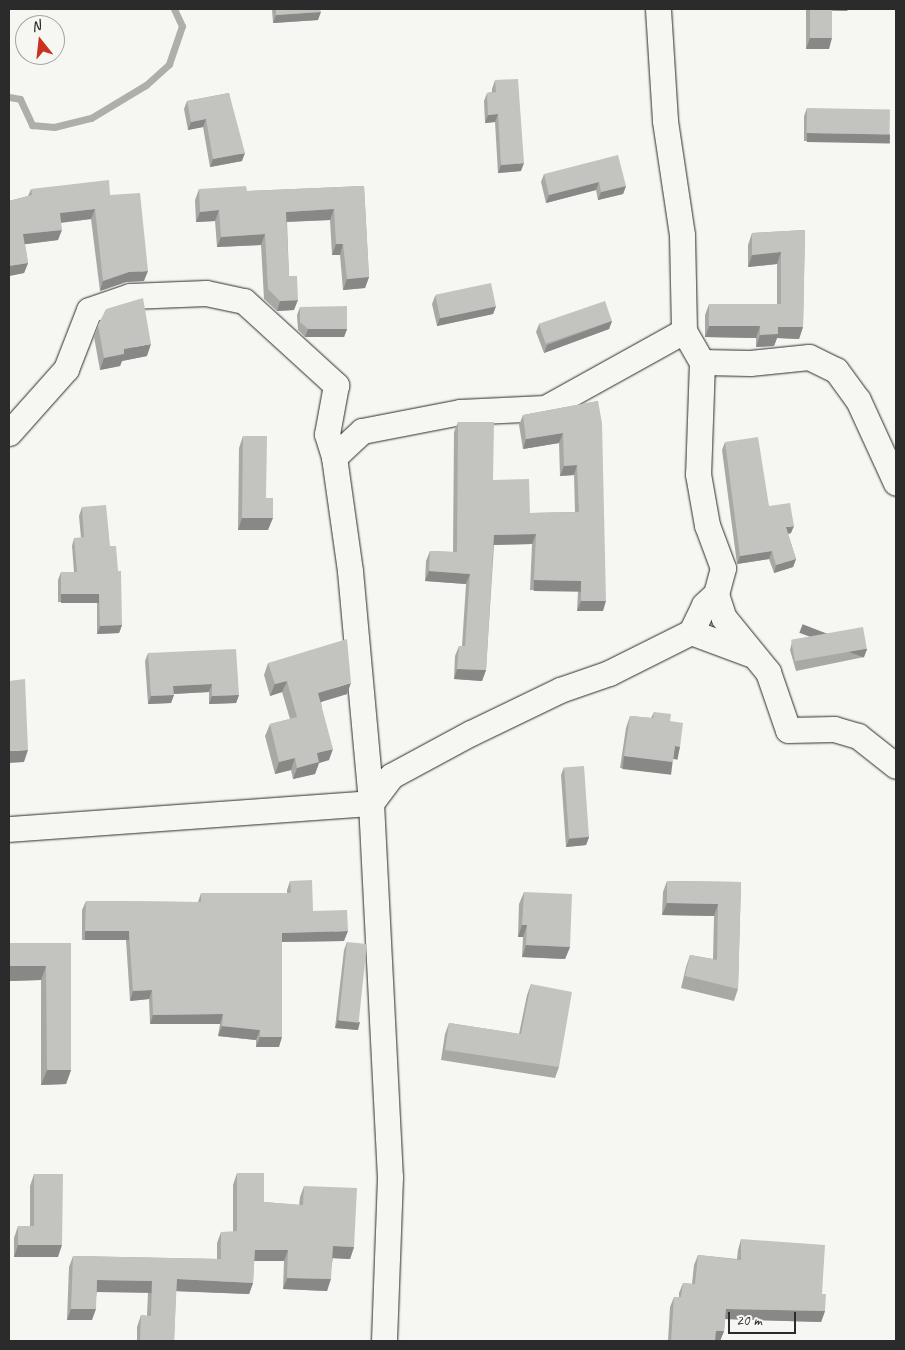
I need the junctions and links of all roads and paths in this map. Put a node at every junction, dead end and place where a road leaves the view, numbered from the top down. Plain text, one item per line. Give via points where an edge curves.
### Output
1 (658, 9) edge
2 (684, 331) junction
3 (702, 362) junction
4 (9, 432) edge
5 (334, 457) junction
6 (896, 483) edge
7 (716, 594) junction
8 (724, 618) junction
9 (691, 632) junction
10 (756, 656) junction
11 (896, 766) edge
12 (371, 803) junction
13 (9, 829) edge
14 (384, 1341) edge

1 - 2 street via 665,121 682,235
2 - 3 street
2 - 5 street via 545,408 460,412 362,431
3 - 6 street via 750,363 809,357 836,370 858,400
3 - 7 street via 698,474 707,525 723,568
4 - 5 street via 66,369 89,310 130,296 206,293 244,301 336,385 327,434
5 - 12 street via 350,571
7 - 8 street
7 - 9 street via 704,605
8 - 9 street
8 - 10 street
9 - 10 street
9 - 12 street via 610,673 560,690 471,732 391,776
10 - 11 street via 768,672 788,730 834,729 858,736
12 - 13 street
12 - 14 street via 390,1177

